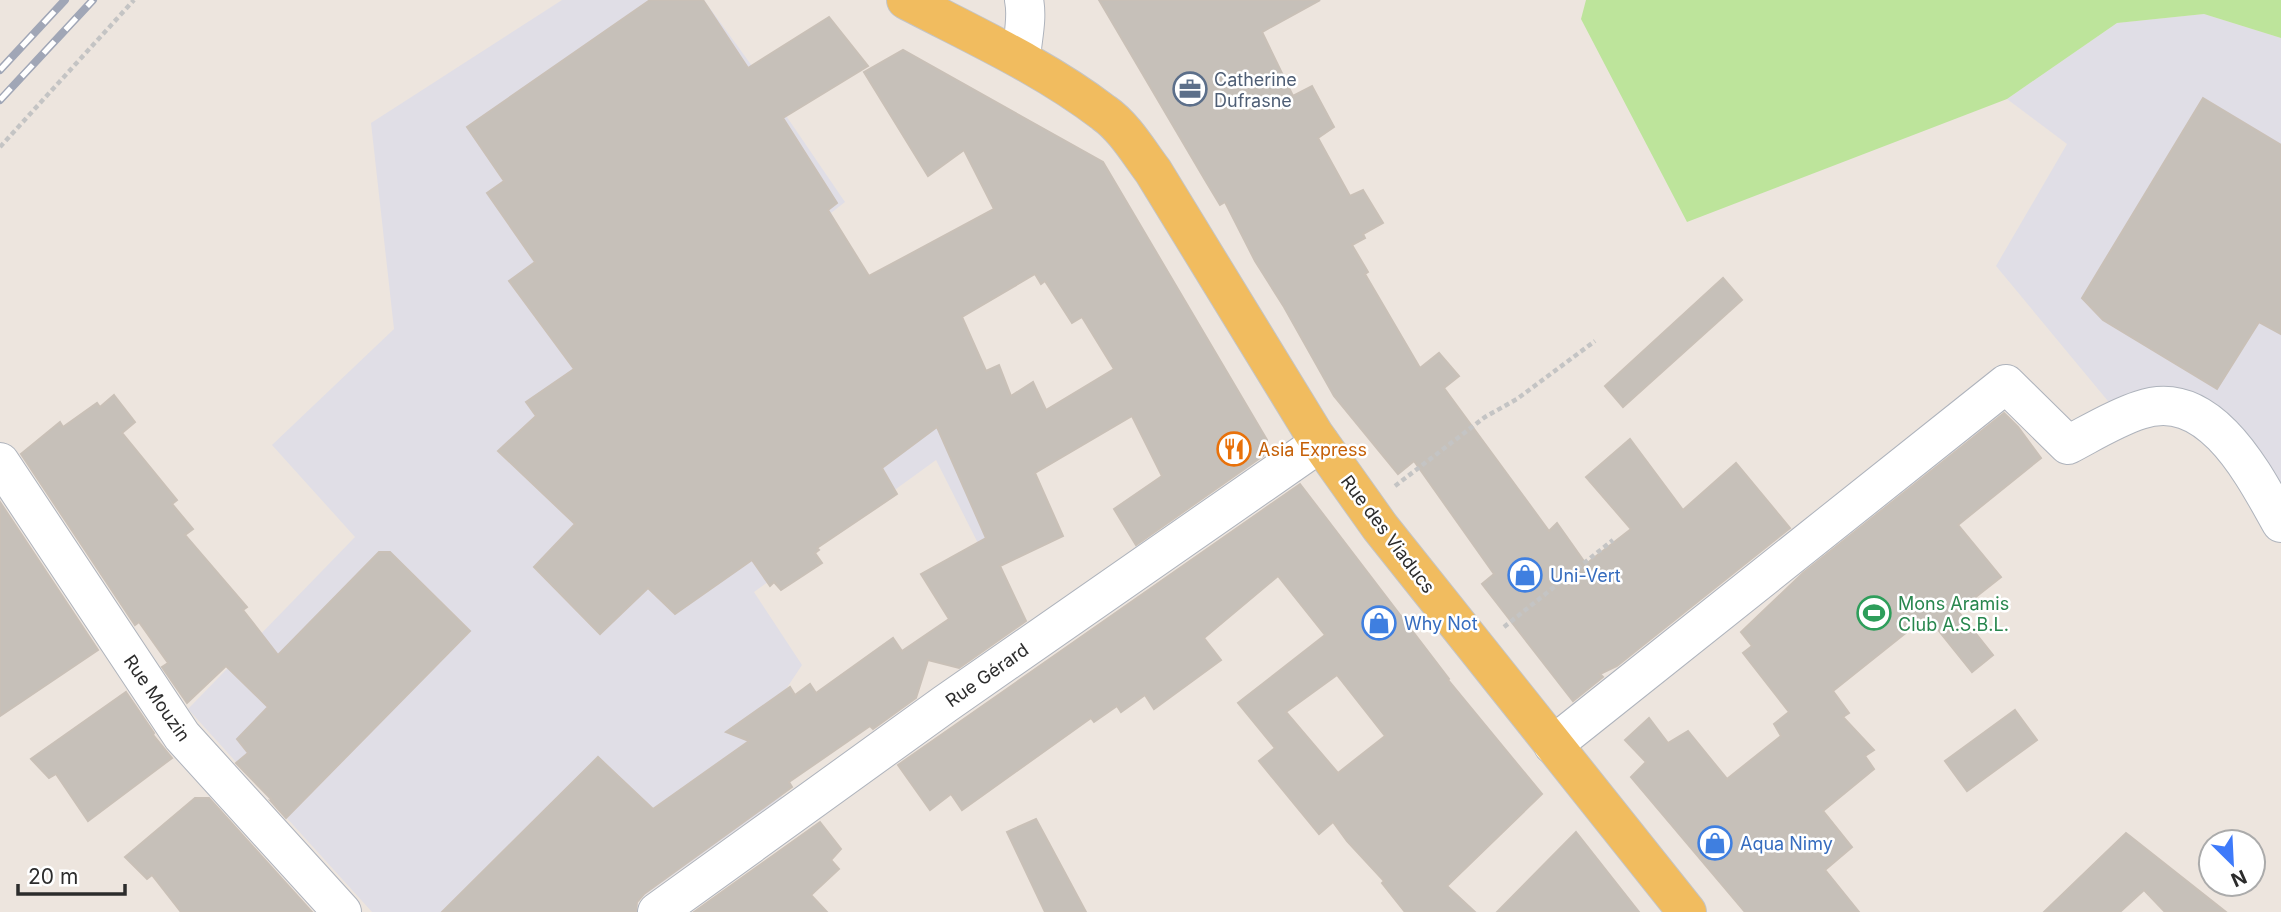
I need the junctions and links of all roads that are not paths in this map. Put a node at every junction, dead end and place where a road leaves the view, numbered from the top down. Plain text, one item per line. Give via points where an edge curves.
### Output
1 (906, 0) edge
2 (1024, 0) edge
3 (1021, 59) junction
4 (1320, 443) junction
5 (0, 462) edge
6 (2280, 518) edge
7 (1553, 745) junction
8 (342, 912) edge
9 (657, 912) edge
10 (1687, 912) edge

1 - 3 main road, Rue des Viaducs
2 - 3 street via 1027,13
3 - 4 main road, Rue des Viaducs via 1106,114 1130,140
4 - 7 main road, Rue des Viaducs
4 - 9 street, Rue Gérard
5 - 8 street, Rue Mouzin via 182,736
6 - 7 street via 2234,447 2217,427 2192,413 2169,406 2142,409 2068,446 2006,384
7 - 10 main road, Rue des Viaducs

